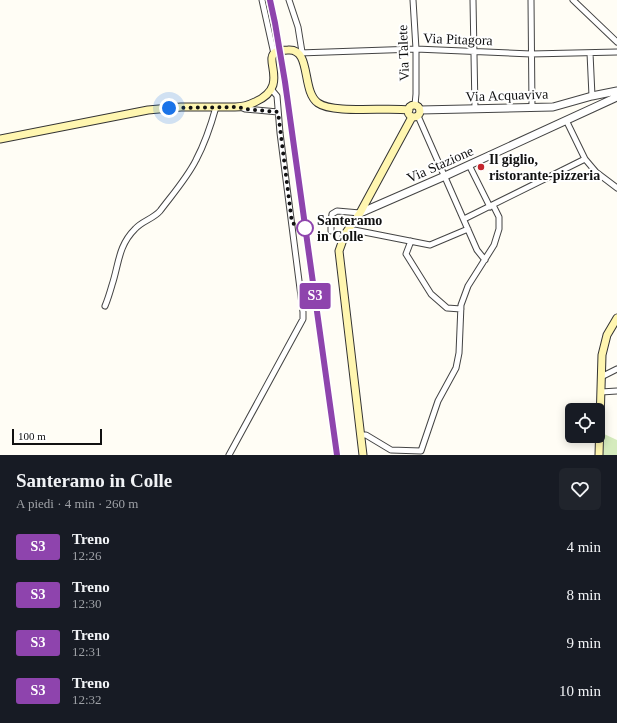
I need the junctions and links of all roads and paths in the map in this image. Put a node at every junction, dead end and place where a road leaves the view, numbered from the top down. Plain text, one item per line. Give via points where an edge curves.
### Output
1 (262, 0) edge
2 (289, 0) edge
3 (413, 0) edge
4 (473, 0) edge
5 (531, 0) edge
6 (573, 0) edge
7 (617, 42) edge
8 (416, 49) junction
9 (301, 52) junction
10 (474, 52) junction
11 (617, 52) edge
12 (590, 53) junction
13 (274, 54) junction
14 (531, 54) junction
15 (272, 90) junction
16 (617, 90) edge
17 (592, 96) junction
18 (617, 97) edge
19 (216, 107) junction
20 (239, 107) junction
21 (532, 107) junction
22 (475, 109) junction
23 (415, 111) junction
24 (278, 112) junction
25 (566, 120) junction
26 (0, 139) edge
27 (586, 159) junction
28 (469, 165) junction
29 (445, 176) junction
30 (617, 188) edge
31 (492, 206) junction
32 (360, 213) junction
33 (464, 219) junction
34 (349, 229) junction
35 (468, 229) junction
36 (331, 231) dead end
37 (411, 241) junction
38 (485, 260) junction
39 (105, 306) dead end
40 (461, 307) junction
41 (617, 318) edge
42 (617, 369) edge
43 (601, 377) junction
44 (617, 391) edge
45 (601, 392) junction
46 (361, 435) junction
47 (228, 455) edge
48 (363, 455) edge
49 (599, 455) edge

1 - 13 street
2 - 9 street via 298,27
3 - 8 street, Via Talete
4 - 10 street
5 - 14 street
6 - 7 street
8 - 9 street, Via Pitagora
8 - 10 street, Via Pitagora
8 - 23 street, Via Talete
9 - 13 main road via 288,50
9 - 23 main road, Via Acquaviva via 309,91 319,104 338,109 400,108
10 - 14 street, Via Pitagora
10 - 22 street
11 - 12 street, Via Pitagora
12 - 14 street, Via Pitagora
12 - 17 street
13 - 15 main road
14 - 21 street
15 - 20 main road via 263,98
15 - 24 street via 277,96
16 - 17 street, Via Acquaviva
17 - 21 street, Via Acquaviva via 553,107
18 - 25 street, Via Stazione
19 - 20 main road
19 - 26 main road via 162,108
19 - 39 street via 196,161 160,211 138,225 124,244
20 - 24 street
21 - 22 street, Via Acquaviva
22 - 23 street, Via Acquaviva
23 - 29 street
23 - 32 main road
24 - 47 street via 303,319
25 - 27 street
25 - 28 street, Via Stazione
27 - 30 street via 596,172
27 - 31 street
28 - 29 street, Via Stazione
28 - 31 street
29 - 32 street, Via Stazione
29 - 33 street
31 - 33 street
31 - 38 street via 499,217 499,230
32 - 34 main road
32 - 36 street via 337,211 332,214
33 - 35 street
34 - 37 street
34 - 46 main road via 339,251 339,259
35 - 37 street via 430,246
35 - 38 street via 477,250
37 - 40 street via 406,254 431,294 447,308
38 - 40 street via 468,286
40 - 46 street via 456,368 438,400 421,451 391,450 366,435
41 - 43 main road via 603,347
42 - 43 street
43 - 45 main road
44 - 45 street
45 - 49 main road
46 - 48 main road

